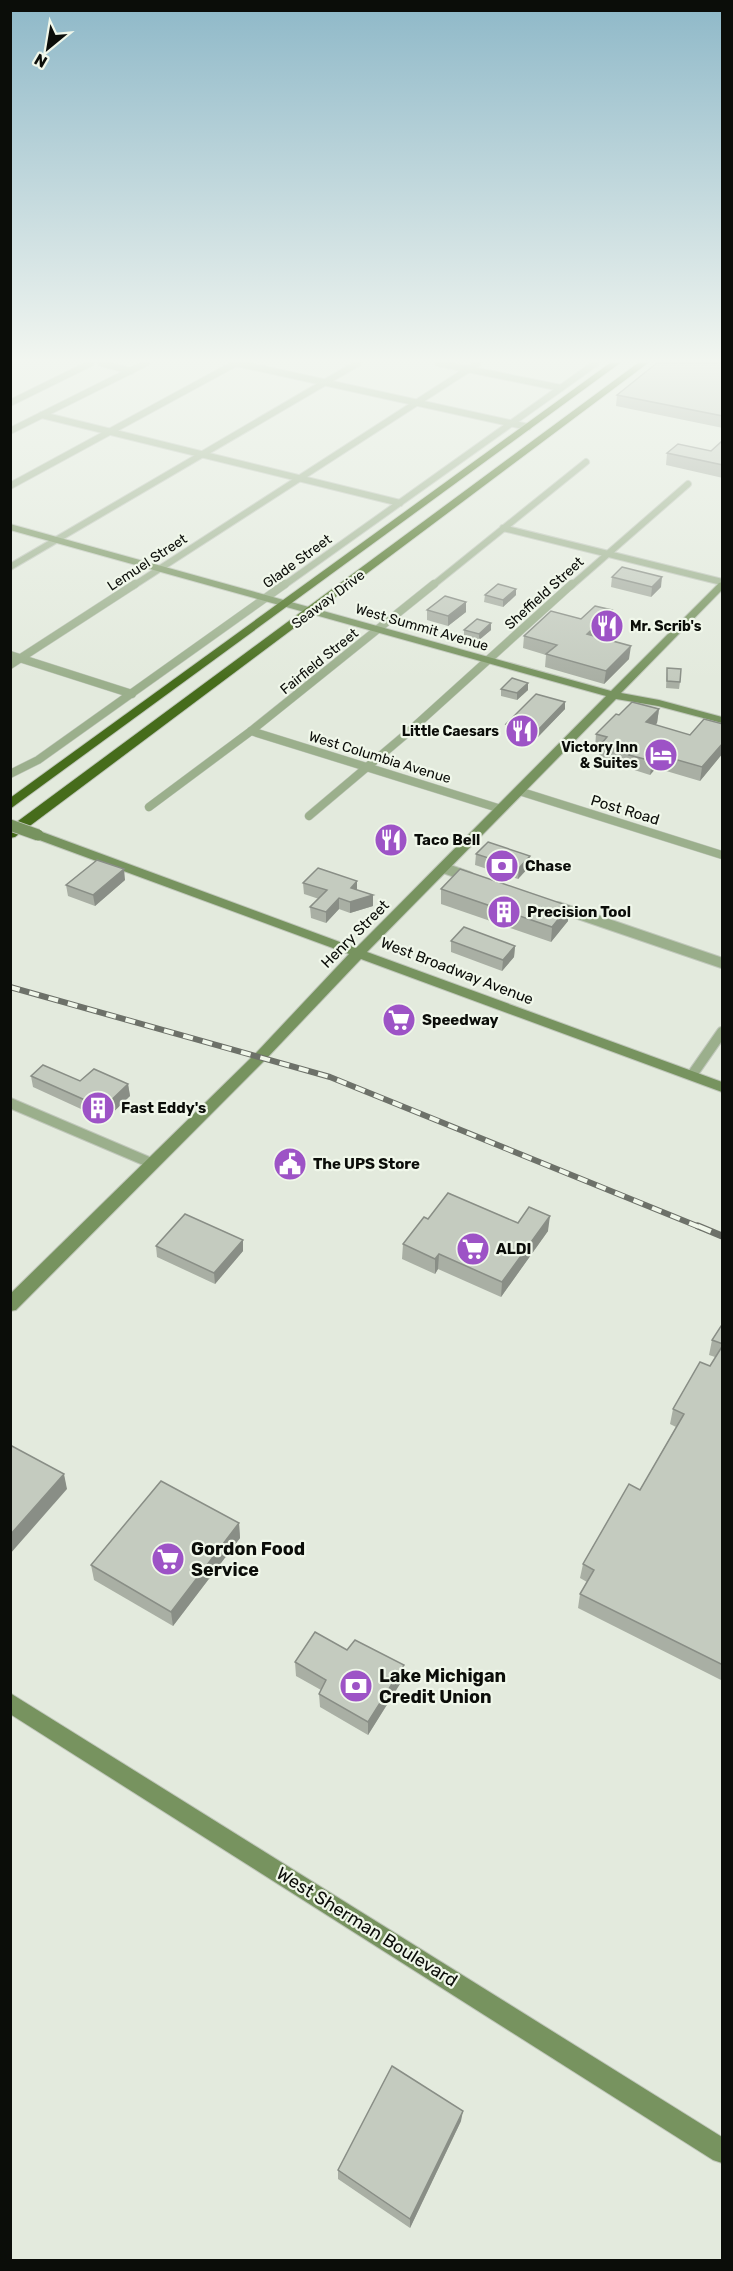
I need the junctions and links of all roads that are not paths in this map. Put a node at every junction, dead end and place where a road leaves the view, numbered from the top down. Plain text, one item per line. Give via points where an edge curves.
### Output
1 (42, 469) edge
2 (176, 469) edge
3 (263, 469) edge
4 (314, 469) edge
5 (447, 469) edge
6 (471, 469) edge
7 (502, 469) edge
8 (577, 469) edge
9 (300, 478) junction
10 (688, 484) dead end
11 (10, 486) edge
12 (400, 503) junction
13 (10, 527) edge
14 (503, 528) junction
15 (378, 537) junction
16 (57, 540) junction
17 (607, 554) junction
18 (10, 567) edge
19 (159, 568) junction
20 (723, 583) edge
21 (267, 599) junction
22 (327, 600) junction
23 (288, 605) junction
24 (312, 612) junction
25 (376, 629) junction
26 (10, 655) edge
27 (21, 658) junction
28 (488, 661) junction
29 (10, 665) edge
30 (201, 693) junction
31 (132, 694) junction
32 (614, 695) junction
33 (723, 720) edge
34 (251, 731) junction
35 (368, 768) junction
36 (10, 774) edge
37 (519, 791) junction
38 (10, 805) edge
39 (149, 807) dead end
40 (501, 809) junction
41 (309, 816) dead end
42 (10, 825) edge
43 (10, 834) edge
44 (723, 855) edge
45 (444, 868) junction
46 (483, 881) edge
47 (550, 904) edge
48 (361, 952) junction
49 (723, 963) edge
50 (723, 1032) edge
51 (692, 1076) junction
52 (723, 1087) edge
53 (10, 1103) edge
54 (151, 1162) junction
55 (10, 1305) edge
56 (10, 1702) edge
57 (723, 2151) edge

1 - 11 street
2 - 16 street
3 - 9 street
4 - 9 street, Lemuel Street
5 - 12 street, Glade Street
6 - 15 highway, Seaway Drive
7 - 22 highway, Seaway Drive
8 - 14 street, Fairfield Street
9 - 12 street
9 - 19 street, Lemuel Street
10 - 17 street, Sheffield Street
12 - 21 street, Glade Street
13 - 16 main road, West Summit Avenue
14 - 17 street
14 - 25 street, Fairfield Street
15 - 22 highway via 392,533 402,537 334,589
15 - 23 highway, Seaway Drive via 341,569
16 - 18 street
16 - 19 main road, West Summit Avenue
17 - 20 street
17 - 28 street, Sheffield Street
19 - 21 main road, West Summit Avenue
19 - 27 street, Lemuel Street
20 - 32 main road, Henry Street
21 - 23 main road, West Summit Avenue
21 - 31 street, Glade Street
22 - 24 highway, Seaway Drive
23 - 24 main road, West Summit Avenue
23 - 30 highway via 182,688
23 - 38 highway, Seaway Drive
24 - 25 main road, West Summit Avenue
24 - 30 highway, Seaway Drive
25 - 28 main road, West Summit Avenue
25 - 34 street, Fairfield Street
26 - 27 street
27 - 29 street, Lemuel Street
27 - 31 street
28 - 32 main road, West Summit Avenue
28 - 35 street, Sheffield Street
30 - 43 highway, Seaway Drive
31 - 36 street, Glade Street via 38,760
32 - 33 main road, West Summit Avenue
32 - 37 main road, Henry Street
34 - 35 street, West Columbia Avenue
34 - 39 street, Fairfield Street
35 - 40 street, West Columbia Avenue
35 - 41 street, Sheffield Street
37 - 40 main road, Henry Street
37 - 44 street, Post Road
40 - 45 main road, Henry Street
42 - 48 main road, West Broadway Avenue, bridge
45 - 46 street
45 - 48 main road, Henry Street
47 - 49 street
48 - 51 main road, West Broadway Avenue
48 - 54 main road, Henry Street
50 - 51 street
51 - 52 main road, West Broadway Avenue
53 - 54 street
54 - 55 main road, Henry Street
56 - 57 main road, West Sherman Boulevard

